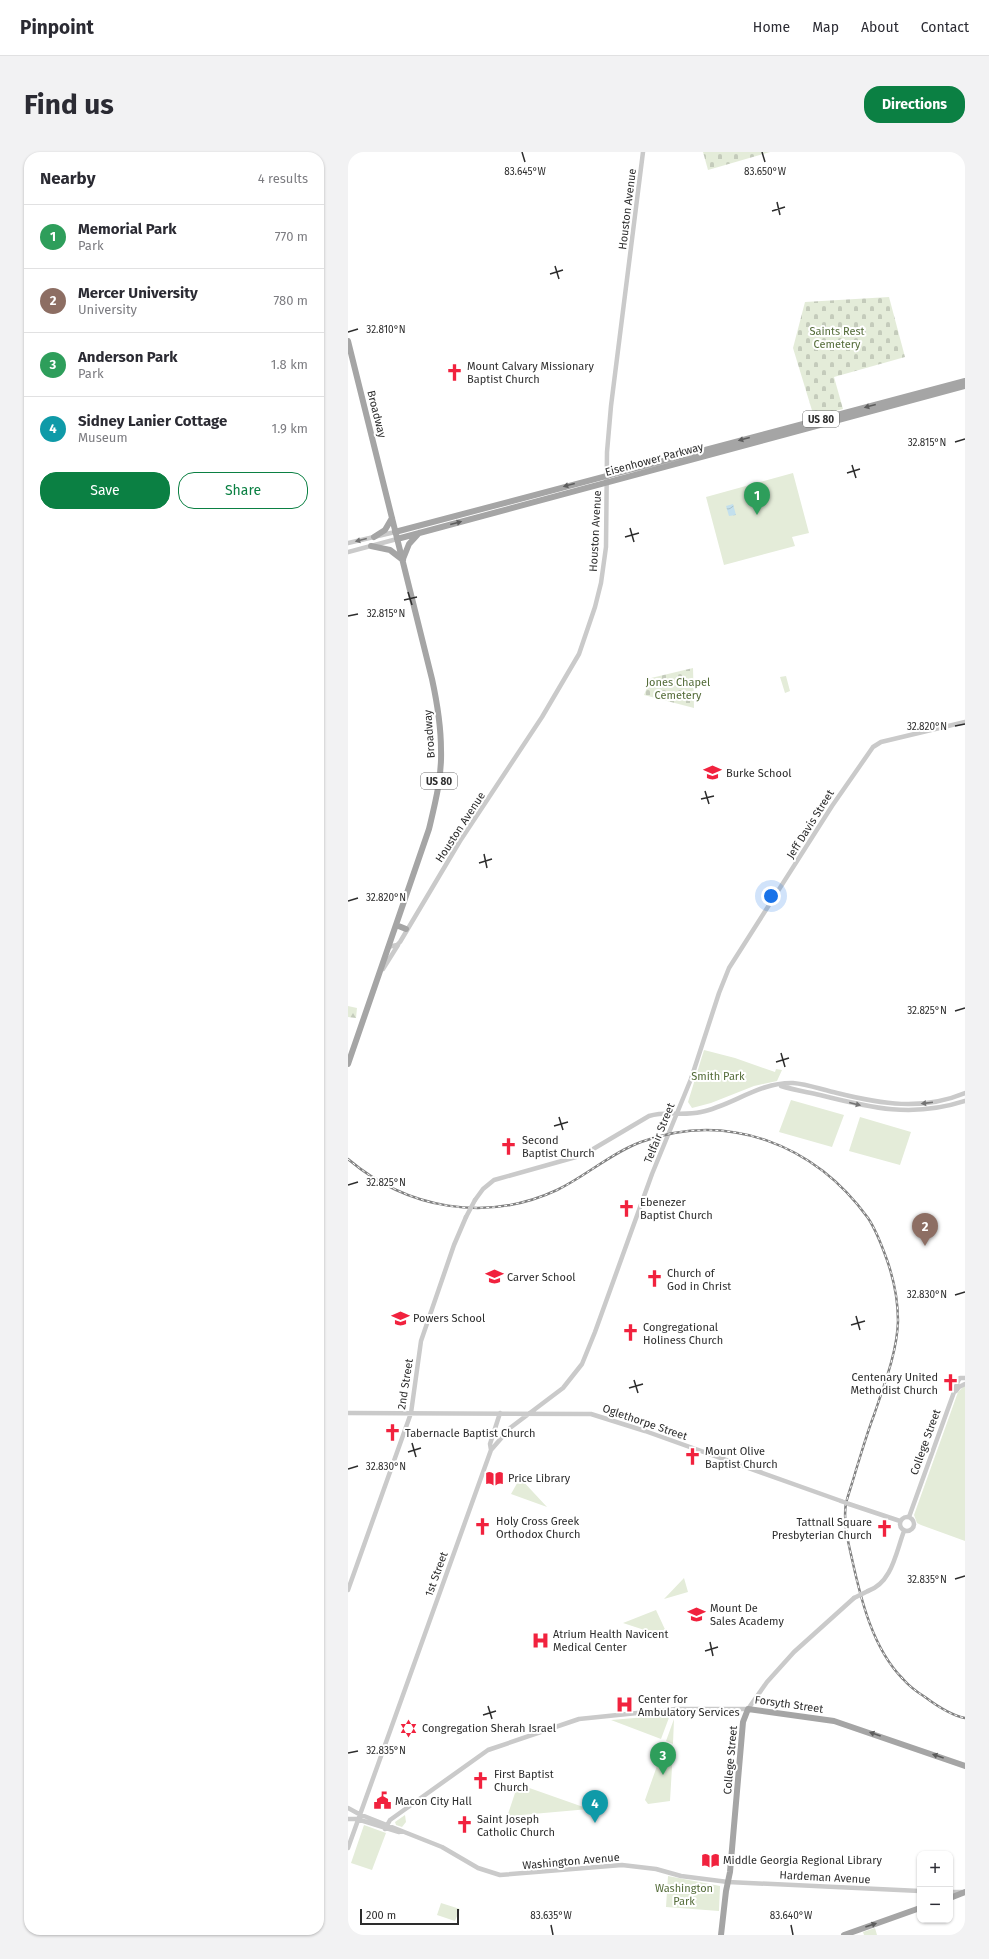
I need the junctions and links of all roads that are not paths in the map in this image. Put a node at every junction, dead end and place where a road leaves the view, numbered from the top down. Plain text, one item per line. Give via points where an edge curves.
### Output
1 (643, 152) edge
2 (348, 341) edge
3 (965, 381) edge
4 (965, 386) edge
5 (607, 479) junction
6 (392, 518) junction
7 (409, 528) junction
8 (395, 532) junction
9 (419, 533) junction
10 (374, 537) junction
11 (397, 539) junction
12 (348, 543) edge
13 (371, 546) junction
14 (348, 552) edge
15 (403, 560) junction
16 (965, 722) edge
17 (396, 925) junction
18 (406, 929) junction
19 (749, 937) joint
20 (400, 942) junction
21 (388, 947) junction
22 (379, 975) junction
23 (348, 1064) edge
24 (780, 1085) junction
25 (965, 1093) edge
26 (965, 1100) edge
27 (676, 1114) junction
28 (592, 1340) joint
29 (964, 1378) edge
30 (965, 1384) edge
31 (951, 1399) junction
32 (544, 1403) junction
33 (348, 1413) edge
34 (411, 1413) junction
35 (500, 1413) junction
36 (529, 1414) junction
37 (548, 1414) junction
38 (491, 1450) junction
39 (910, 1517) junction
40 (900, 1521) junction
41 (904, 1531) junction
42 (348, 1590) edge
43 (748, 1709) junction
44 (965, 1766) edge
45 (348, 1808) edge
46 (358, 1817) junction
47 (348, 1819) edge
48 (386, 1826) junction
49 (348, 1848) edge
50 (728, 1882) junction
51 (917, 1891) edge
52 (953, 1892) edge
53 (965, 1892) edge
54 (953, 1897) edge
55 (917, 1909) edge
56 (721, 1935) edge
57 (844, 1935) edge

1 - 5 street, Houston Avenue via 611,406
2 - 6 main road, Broadway
3 -> 5 main road, Eisenhower Parkway / US 80
4 - 5 main road, Eisenhower Parkway / US 80
5 -> 7 main road, Eisenhower Parkway / US 80
9 -> 5 main road, Eisenhower Parkway / US 80
5 - 18 street, Houston Avenue via 606,547 601,583 596,608 580,654
6 - 7 main road via 398,524
6 - 8 main road, Broadway
6 - 10 main road via 385,530
7 - 8 main road, Eisenhower Parkway / US 80
8 - 10 street, Eisenhower Parkway
8 - 11 main road, US 80
9 - 11 main road, Eisenhower Parkway
9 - 15 main road via 409,544
10 -> 12 street, Eisenhower Parkway
11 - 13 street, Eisenhower Parkway
11 - 15 main road, US 80
13 - 14 street, Eisenhower Parkway
13 - 15 main road via 390,550
15 - 17 main road, Broadway / US 80 via 435,693 442,750 438,789 428,829
16 - 19 street, Jeff Davis Street via 881,742 873,747 832,806
17 - 18 main road
17 - 21 main road, Broadway / US 80
18 - 20 street, Houston Avenue
19 - 27 street, Telfair Street via 726,975 691,1079
20 - 21 street
20 - 22 street, Houston Avenue
21 - 22 main road, US 80
22 - 23 main road, US 80
25 -> 24 street via 926,1104 896,1105 793,1083
24 -> 26 street via 868,1107 894,1110 927,1110
24 - 27 street via 757,1090 701,1112
27 - 28 street, Telfair Street
27 - 34 street, 2nd Street, bridge via 649,1116 583,1155 503,1176 487,1185 475,1200 454,1245 421,1341
28 - 32 street, 1st Street via 576,1373 563,1388
29 - 31 street, College Street via 958,1381
30 - 31 street via 959,1387
31 - 39 street, College Street
32 - 36 street, 1st Street
32 - 37 street via 544,1409
33 - 34 street, Oglethorpe Street
34 - 35 street, Oglethorpe Street
34 - 42 street, 2nd Street
35 - 36 street, Oglethorpe Street
35 - 38 street via 490,1444
36 - 37 street, Oglethorpe Street
36 - 38 street, 1st Street via 510,1428
37 - 40 street, Oglethorpe Street, bridge via 600,1416
38 - 46 street, 1st Street
39 - 40 street via 904,1517
39 - 41 street via 914,1521 914,1526 909,1531
40 - 41 street via 900,1527
41 - 43 street, College Street, bridge via 888,1574 880,1584 854,1598 794,1652 766,1682
44 -> 43 main road, Forsyth Street via 834,1721
43 - 48 street, Forsyth Street via 676,1709 579,1719 498,1745 468,1763 403,1810
43 - 50 main road, College Street via 743,1722
45 - 46 street
46 - 47 street
46 - 48 street, Washington Avenue
46 - 49 street, 1st Street
48 - 50 street, Washington Avenue via 442,1847 486,1871 506,1876 622,1865
50 - 51 street, Hardeman Avenue
50 - 56 main road, College Street
52 - 53 street
53 - 54 main road
57 -> 55 main road

